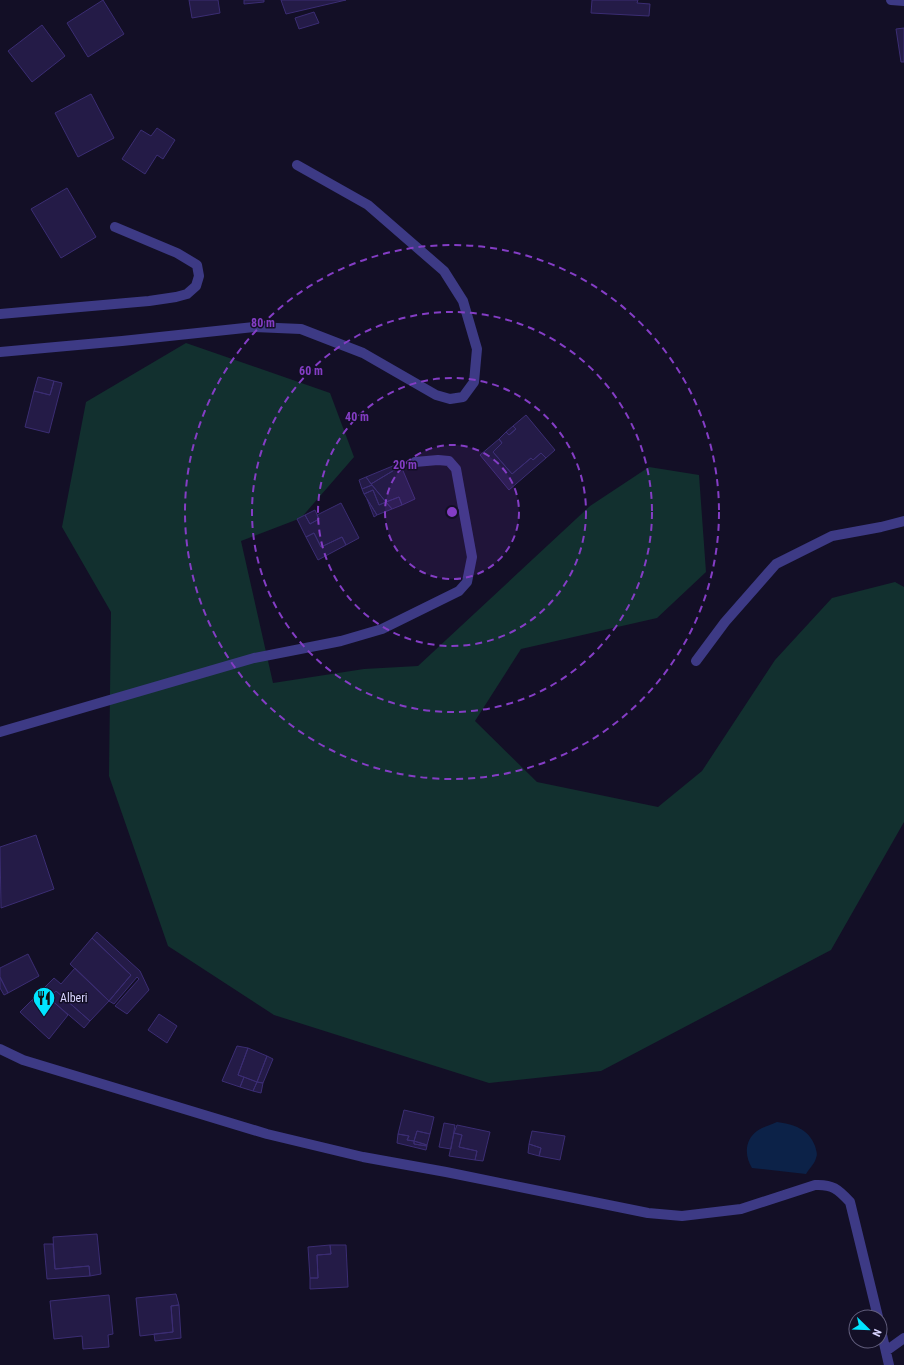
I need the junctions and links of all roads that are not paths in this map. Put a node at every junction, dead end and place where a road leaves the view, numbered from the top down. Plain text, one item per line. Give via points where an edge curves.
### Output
1 (891, 0) edge
2 (904, 1) edge
3 (297, 165) dead end
4 (115, 227) dead end
5 (0, 314) edge
6 (0, 352) edge
7 (415, 462) dead end
8 (904, 522) edge
9 (696, 661) dead end
10 (0, 732) edge
11 (0, 1049) edge
12 (876, 1309) edge
13 (904, 1338) edge
14 (886, 1351) joint
15 (890, 1365) edge

1 - 2 street
3 - 6 street via 368,206 444,271 463,300 476,349 474,382 463,397 450,399 436,395 363,353 301,329 254,327
4 - 5 street via 177,253 197,265 199,276 196,286 187,294 149,301
7 - 10 street via 449,461 456,469 472,557 467,582 459,591 382,629 341,641 254,658
8 - 9 street via 832,536 776,564 725,622
11 - 12 street via 23,1060 267,1134 363,1157 648,1213 682,1216 741,1209 815,1185 827,1184 840,1191 850,1202
13 - 14 street
14 - 15 street

